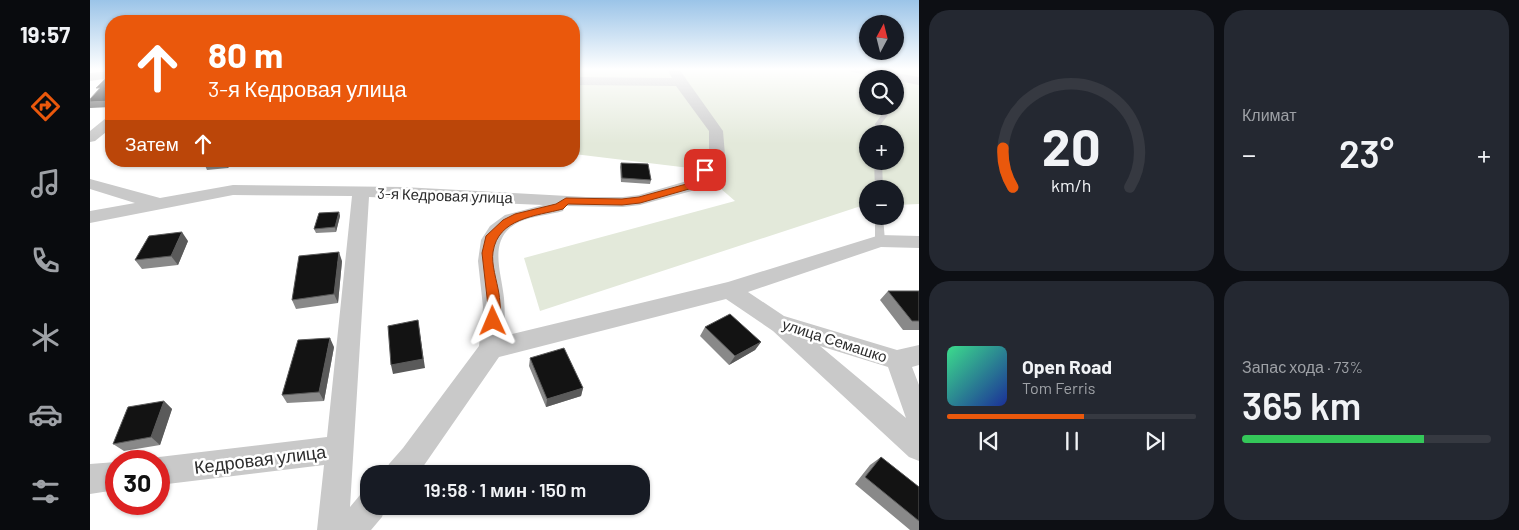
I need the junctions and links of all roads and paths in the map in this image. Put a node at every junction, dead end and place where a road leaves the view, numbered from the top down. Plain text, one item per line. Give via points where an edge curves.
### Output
1 (689, 94) edge
2 (105, 122) edge
3 (90, 123) edge
4 (105, 126) edge
5 (90, 138) edge
6 (90, 184) edge
7 (361, 192) junction
8 (566, 201) junction
9 (164, 204) junction
10 (90, 217) edge
11 (879, 225) edge
12 (880, 241) junction
13 (919, 242) edge
14 (729, 290) junction
15 (778, 323) junction
16 (491, 349) junction
17 (908, 358) edge
18 (919, 418) edge
19 (919, 447) edge
20 (341, 449) junction
21 (407, 465) edge
22 (170, 470) edge
23 (105, 477) edge
24 (90, 478) edge
25 (364, 515) edge
26 (334, 530) edge
27 (351, 530) edge

1 - 8 street, 3-я Кедровая улица via 716,131 717,155 693,185 640,200
2 - 3 street
4 - 5 street
6 - 9 street
7 - 8 street, 3-я Кедровая улица
7 - 9 street, 3-я Кедровая улица via 232,190
7 - 20 street
8 - 16 street via 560,207 518,216 506,222 492,236 487,253 494,306
9 - 10 street, 3-я Кедровая улица
11 - 12 lane
12 - 13 street
12 - 14 street
14 - 15 street, улица Семашко
14 - 16 street
15 - 17 street, улица Семашко
15 - 19 street
16 - 21 street
17 - 18 street
20 - 22 street, Кедровая улица
20 - 26 street, Кедровая улица
23 - 24 street
25 - 27 street

